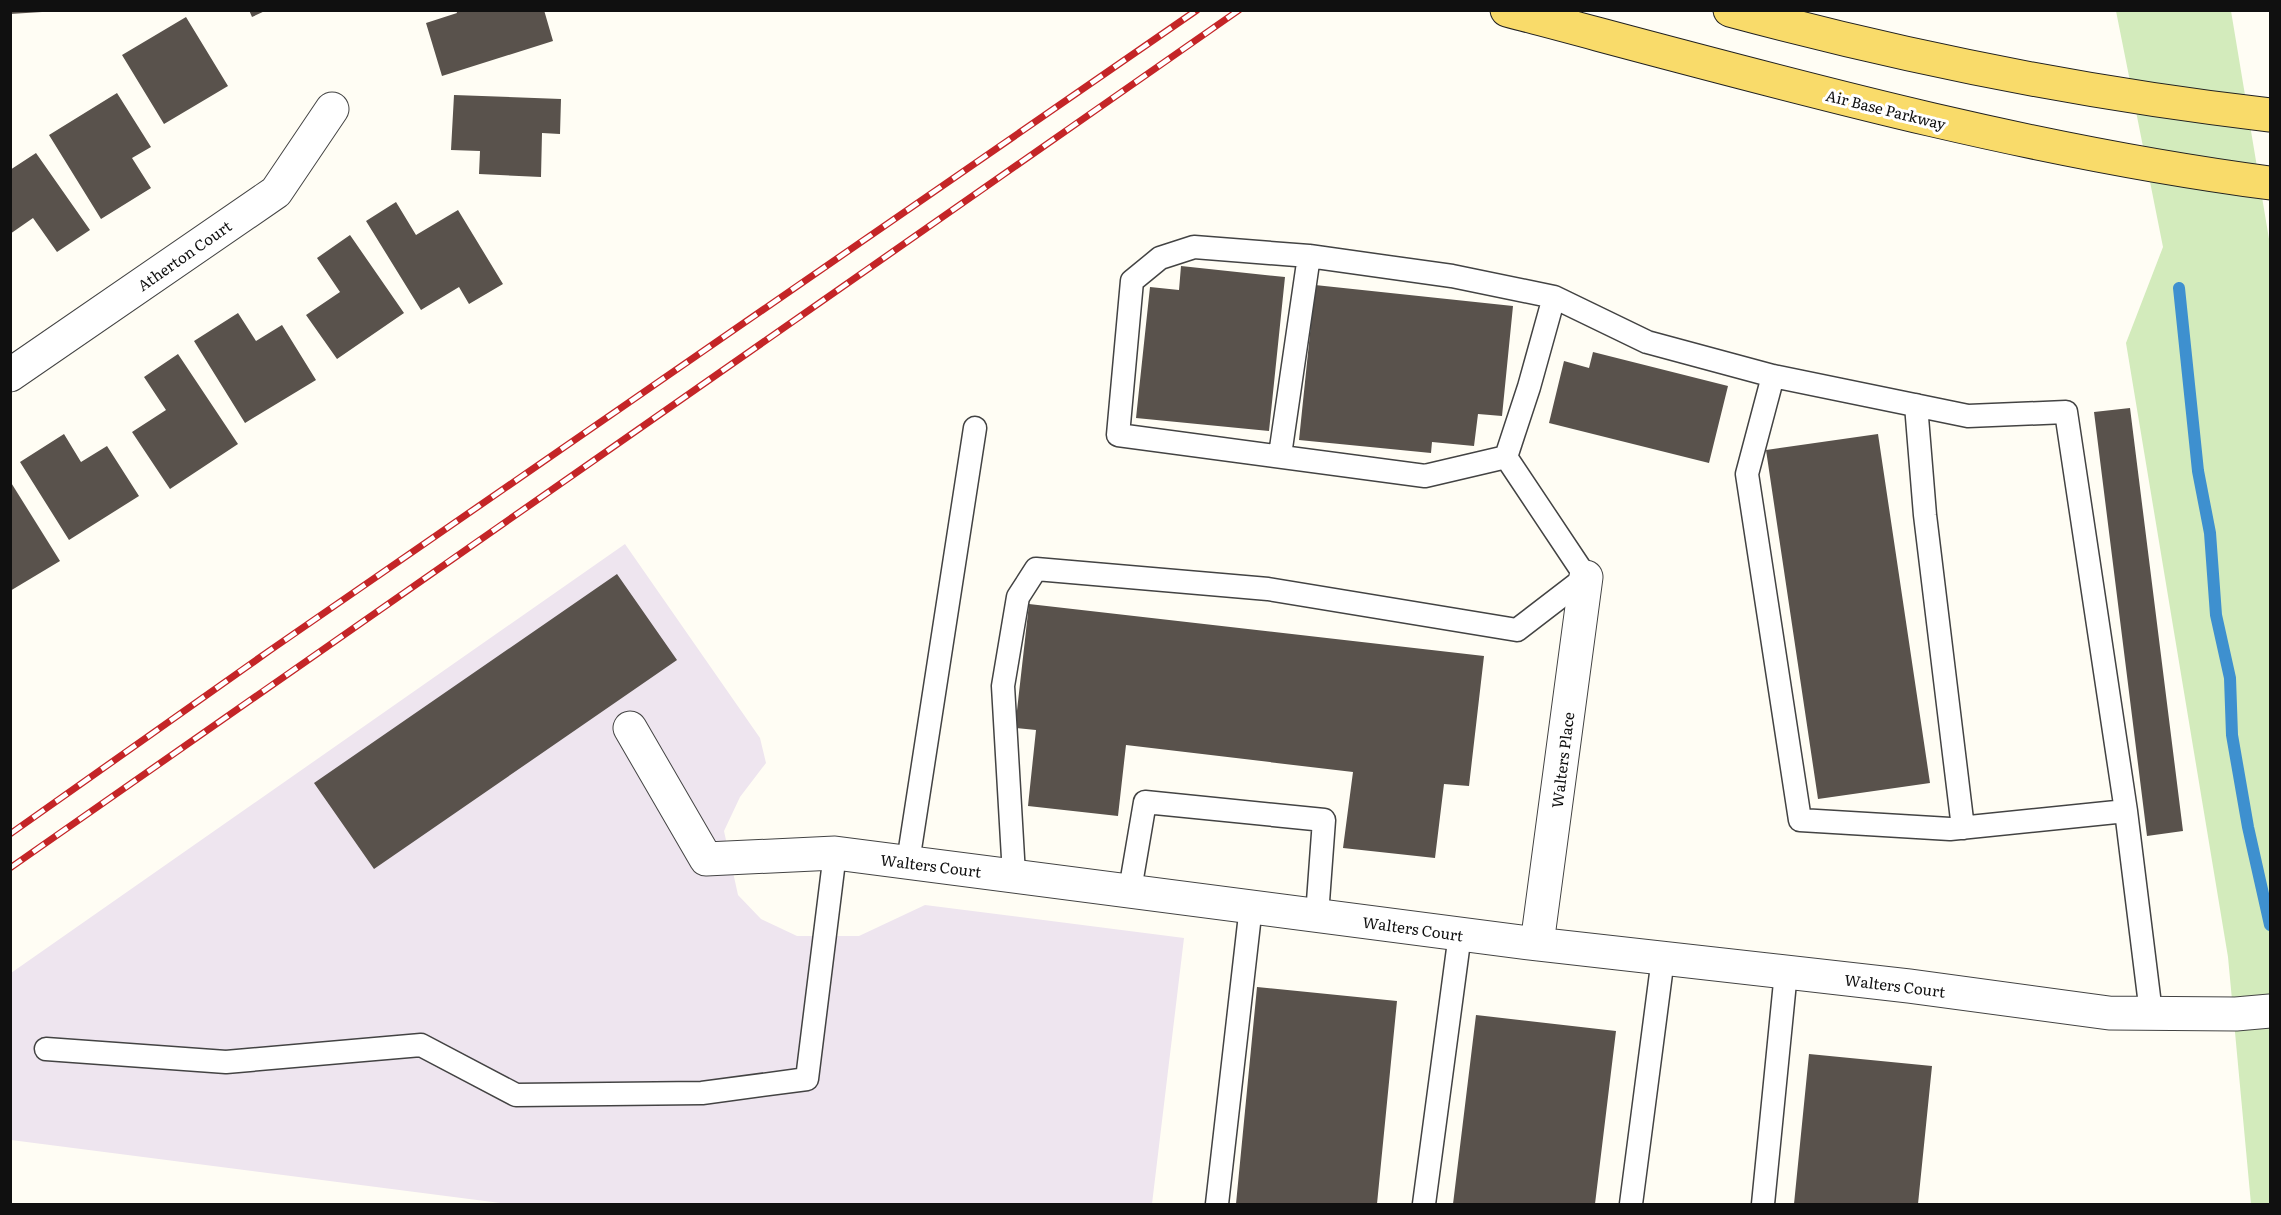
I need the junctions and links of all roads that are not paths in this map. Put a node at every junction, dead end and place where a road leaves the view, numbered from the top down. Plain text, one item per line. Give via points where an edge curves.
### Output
1 (1507, 10) edge
2 (1730, 10) edge
3 (332, 109) dead end
4 (2271, 115) edge
5 (2271, 183) edge
6 (1309, 256) junction
7 (1554, 297) junction
8 (10, 375) edge
9 (1773, 376) junction
10 (1916, 405) junction
11 (975, 428) dead end
12 (1281, 455) junction
13 (1506, 457) junction
14 (1586, 577) junction
15 (630, 728) dead end
16 (2126, 811) junction
17 (1963, 828) junction
18 (835, 853) junction
19 (908, 862) junction
20 (1014, 875) junction
21 (1130, 890) junction
22 (1251, 906) junction
23 (1317, 915) junction
24 (1460, 934) junction
25 (1538, 944) junction
26 (1663, 958) junction
27 (1786, 972) junction
28 (2271, 1011) edge
29 (2151, 1013) junction
30 (46, 1049) dead end
31 (1217, 1204) edge
32 (1424, 1204) edge
33 (1631, 1204) edge
34 (1762, 1204) edge

1 - 5 main road, Air Base Parkway via 1897,113 2041,145
2 - 4 main road via 1901,54 2055,85
3 - 8 street, Atherton Court via 276,192
6 - 7 lane via 1452,276
6 - 12 lane
6 - 12 lane via 1194,247 1160,258 1132,281 1118,435
7 - 9 lane via 1647,342
7 - 13 lane
9 - 10 lane
9 - 17 lane via 1747,474 1800,820
10 - 16 lane via 1968,416 2066,412
10 - 17 lane via 1924,515
11 - 19 lane
12 - 13 lane via 1425,476
13 - 14 lane
14 - 20 lane via 1517,630 1268,589 1036,569 1018,597 1003,686
14 - 25 street, Walters Place
15 - 18 street, Walters Court via 705,859
16 - 17 lane
16 - 29 lane
18 - 19 street, Walters Court
18 - 30 lane via 807,1079 702,1093 516,1095 421,1045 226,1062
19 - 20 street, Walters Court
20 - 21 street, Walters Court
21 - 22 street, Walters Court
21 - 23 lane via 1145,802 1324,820
22 - 23 street, Walters Court
22 - 31 lane
23 - 24 street, Walters Court
24 - 25 street, Walters Court
24 - 32 lane
25 - 26 street, Walters Court
26 - 27 street, Walters Court
26 - 33 lane
27 - 29 street, Walters Court via 2109,1013
27 - 34 lane
28 - 29 street, Walters Court

